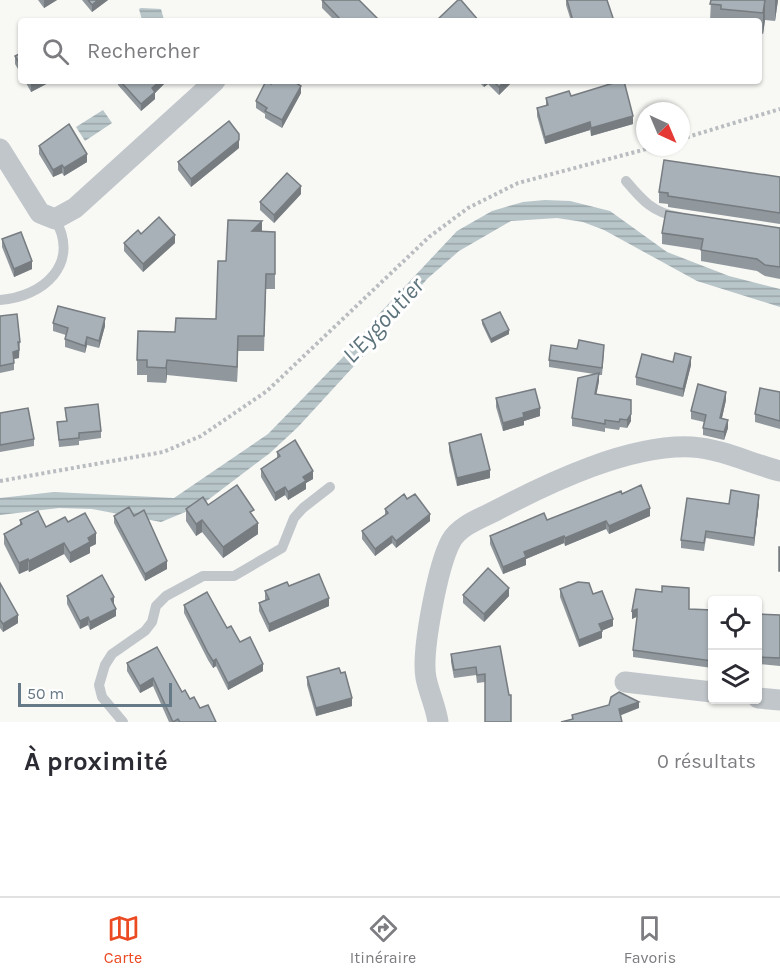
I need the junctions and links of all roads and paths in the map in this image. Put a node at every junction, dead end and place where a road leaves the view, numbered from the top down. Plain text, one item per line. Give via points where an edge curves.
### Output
1 (212, 84) edge
2 (780, 109) edge
3 (690, 136) edge
4 (0, 149) edge
5 (636, 152) edge
6 (626, 181) dead end
7 (56, 219) junction
8 (691, 219) edge
9 (0, 300) edge
10 (780, 471) edge
11 (0, 481) edge
12 (330, 487) dead end
13 (625, 682) dead end
14 (708, 692) edge
15 (762, 698) edge
16 (780, 700) edge
17 (123, 722) edge
18 (438, 722) edge

1 - 7 street via 75,208
2 - 3 path
4 - 7 street via 40,213
5 - 11 path via 519,183 468,208 429,237 267,391 201,436 163,452
6 - 8 lane via 655,211
7 - 9 lane via 63,240 56,271 46,285 29,295
10 - 18 street via 704,449 664,450 579,471 461,530 451,541 444,561 426,649 426,678
12 - 17 lane via 294,518 282,548 234,576 203,576 166,596 156,606 145,631 112,654 99,685 102,697
13 - 14 street
15 - 16 street

